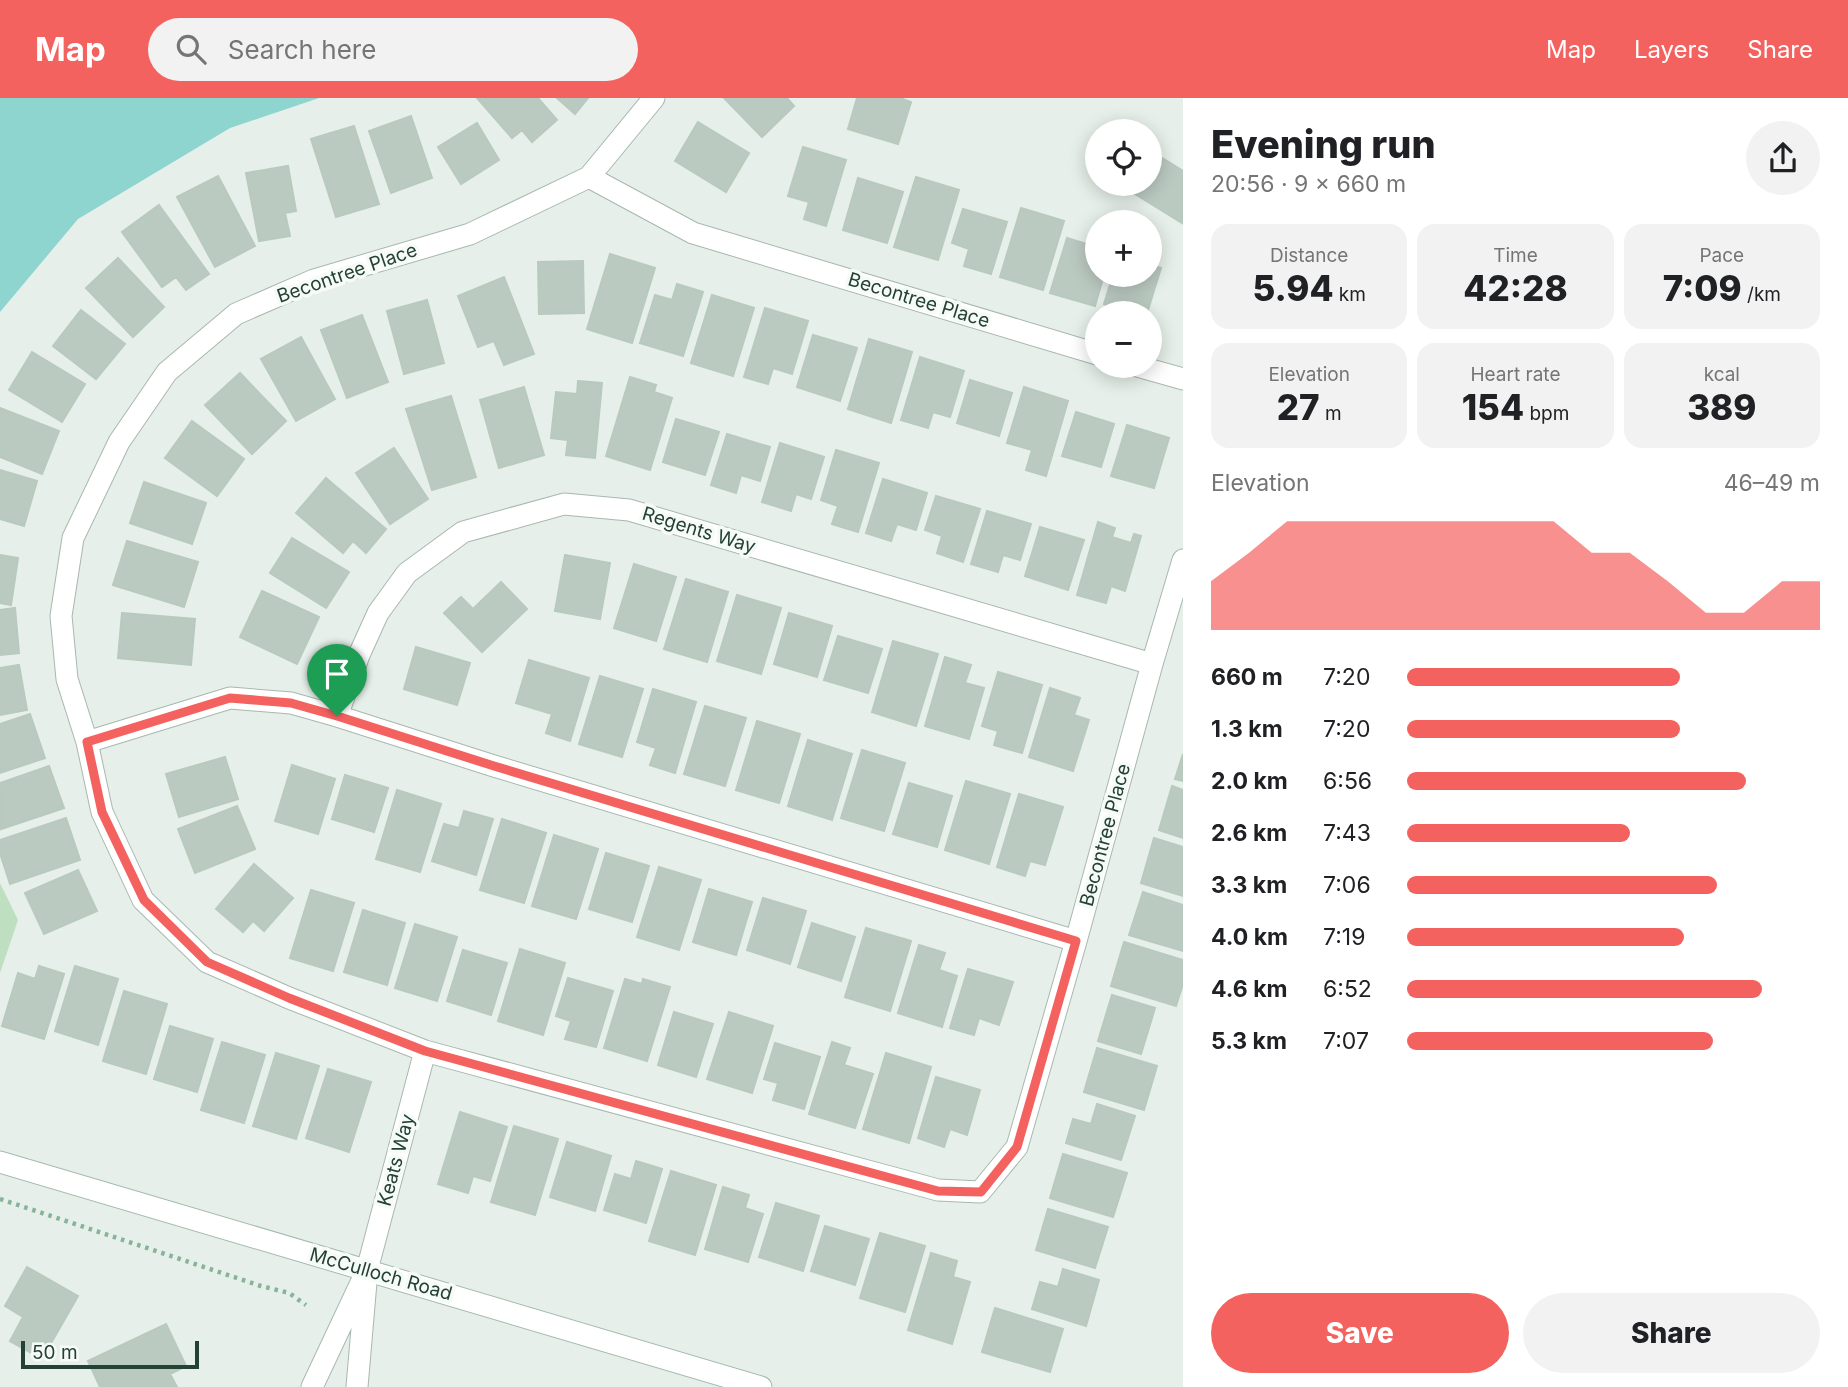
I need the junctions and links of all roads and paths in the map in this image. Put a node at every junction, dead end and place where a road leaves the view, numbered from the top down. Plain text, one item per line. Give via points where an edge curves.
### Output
1 (654, 98) edge
2 (589, 177) junction
3 (1085, 350) edge
4 (1162, 373) edge
5 (1183, 379) edge
6 (1183, 560) edge
7 (1152, 664) junction
8 (337, 716) junction
9 (87, 742) junction
10 (1076, 941) junction
11 (425, 1051) junction
12 (0, 1162) edge
13 (0, 1199) edge
14 (367, 1269) junction
15 (306, 1305) dead end
16 (312, 1387) edge
17 (357, 1387) edge
18 (761, 1387) edge

1 - 2 street, Becontree Place
2 - 3 street, Becontree Place via 693,233
2 - 9 street, Becontree Place via 470,234 314,280 236,314 167,372 119,442 73,538 61,616 67,679
4 - 5 street
6 - 7 street, Becontree Place
7 - 8 street, Regents Way via 629,510 564,504 463,532 407,573 378,613
7 - 10 street, Becontree Place
8 - 9 street via 291,703 230,698
8 - 10 street
9 - 11 street, Becontree Place via 102,812 144,900 207,962
10 - 11 street, Becontree Place via 1017,1147 981,1192 938,1191
11 - 14 street, Keats Way
12 - 14 street, McCulloch Road
13 - 15 path via 289,1293
14 - 16 street
14 - 17 street
14 - 18 street, McCulloch Road

